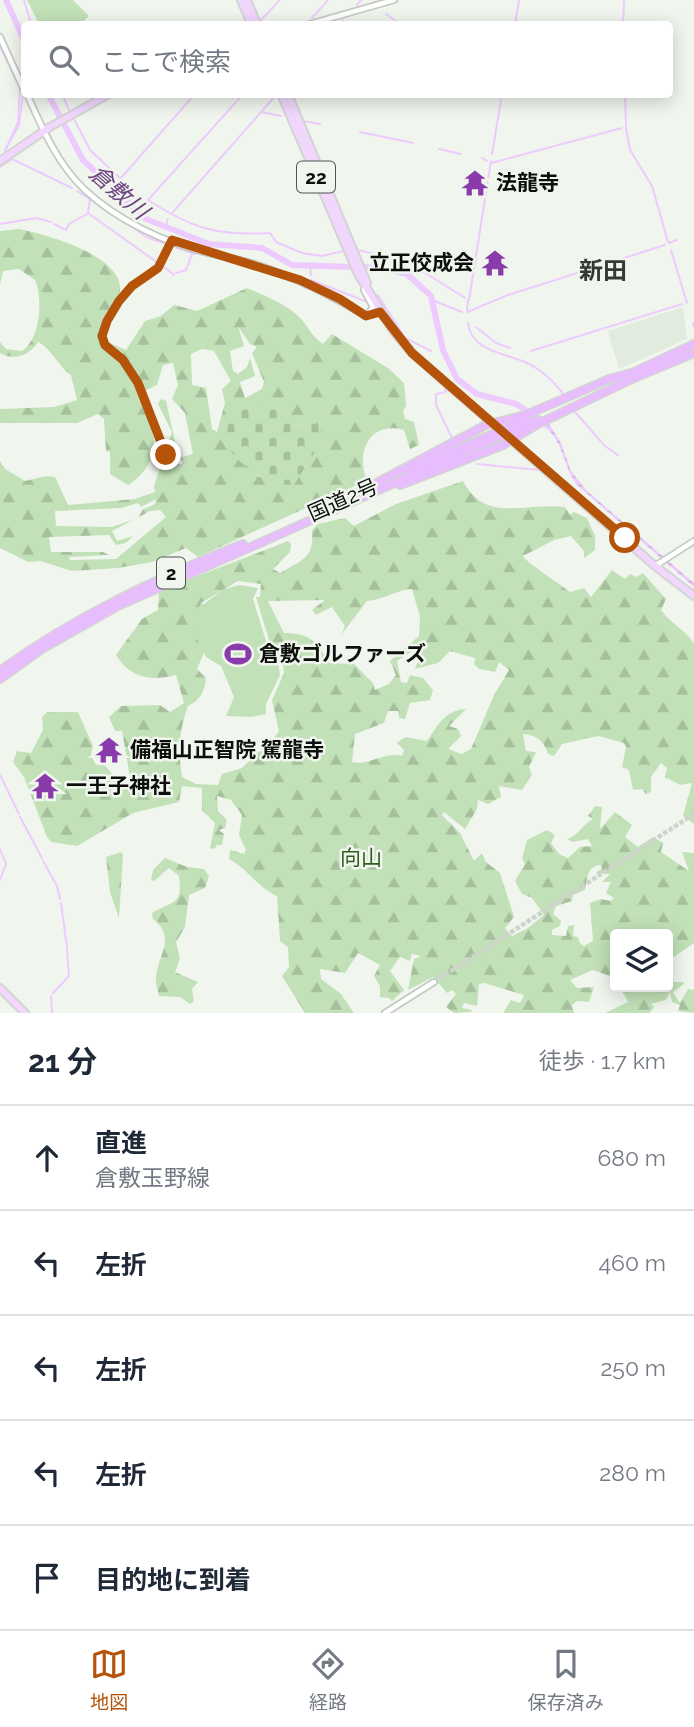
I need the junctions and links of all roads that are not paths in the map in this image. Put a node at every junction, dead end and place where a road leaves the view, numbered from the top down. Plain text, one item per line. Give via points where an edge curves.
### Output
1 (241, 0) edge
2 (247, 0) edge
3 (394, 0) edge
4 (250, 21) edge
5 (256, 21) edge
6 (320, 21) edge
7 (0, 37) edge
8 (21, 81) edge
9 (29, 98) edge
10 (102, 98) edge
11 (283, 98) edge
12 (290, 98) edge
13 (44, 131) junction
14 (0, 161) edge
15 (171, 243) junction
16 (355, 259) junction
17 (361, 274) junction
18 (378, 309) junction
19 (363, 314) junction
20 (694, 344) edge
21 (694, 353) edge
22 (633, 375) junction
23 (536, 417) junction
24 (492, 423) junction
25 (513, 440) junction
26 (180, 462) dead end
27 (351, 499) junction
28 (694, 541) edge
29 (657, 564) junction
30 (694, 596) edge
31 (0, 671) edge
32 (0, 679) edge
33 (434, 982) tunnel mouth
34 (0, 988) edge
35 (25, 1013) edge
36 (385, 1013) edge

1 - 4 main road
2 - 5 main road
3 - 6 street
7 - 8 street
9 - 13 street
10 - 13 main road
11 - 16 main road, 22
12 - 16 main road, 22
13 - 14 main road
13 - 15 street via 85,190
15 - 19 street via 300,280
15 - 26 street via 158,268 119,301 102,336 138,383 166,455
16 - 17 main road, 22
17 - 18 main road, 22
17 - 19 street via 373,307 371,314
18 - 19 street
18 - 24 main road, 22 via 412,353
20 - 22 highway, 2
21 - 22 highway, 2
22 - 23 highway, 2
22 - 23 highway, 2 via 609,379
23 - 24 highway, 2
23 - 25 highway, 2
23 - 27 highway, 国道2号 / 2, bridge
24 - 25 main road, 22
24 - 27 highway, 2
25 - 27 highway, 2
25 - 29 main road, 22
27 - 31 highway, 国道2号 / 2 via 118,599
27 - 32 highway, 国道2号 / 2 via 118,606 41,649
28 - 29 street
29 - 30 main road, 22
33 - 36 street
34 - 35 main road

